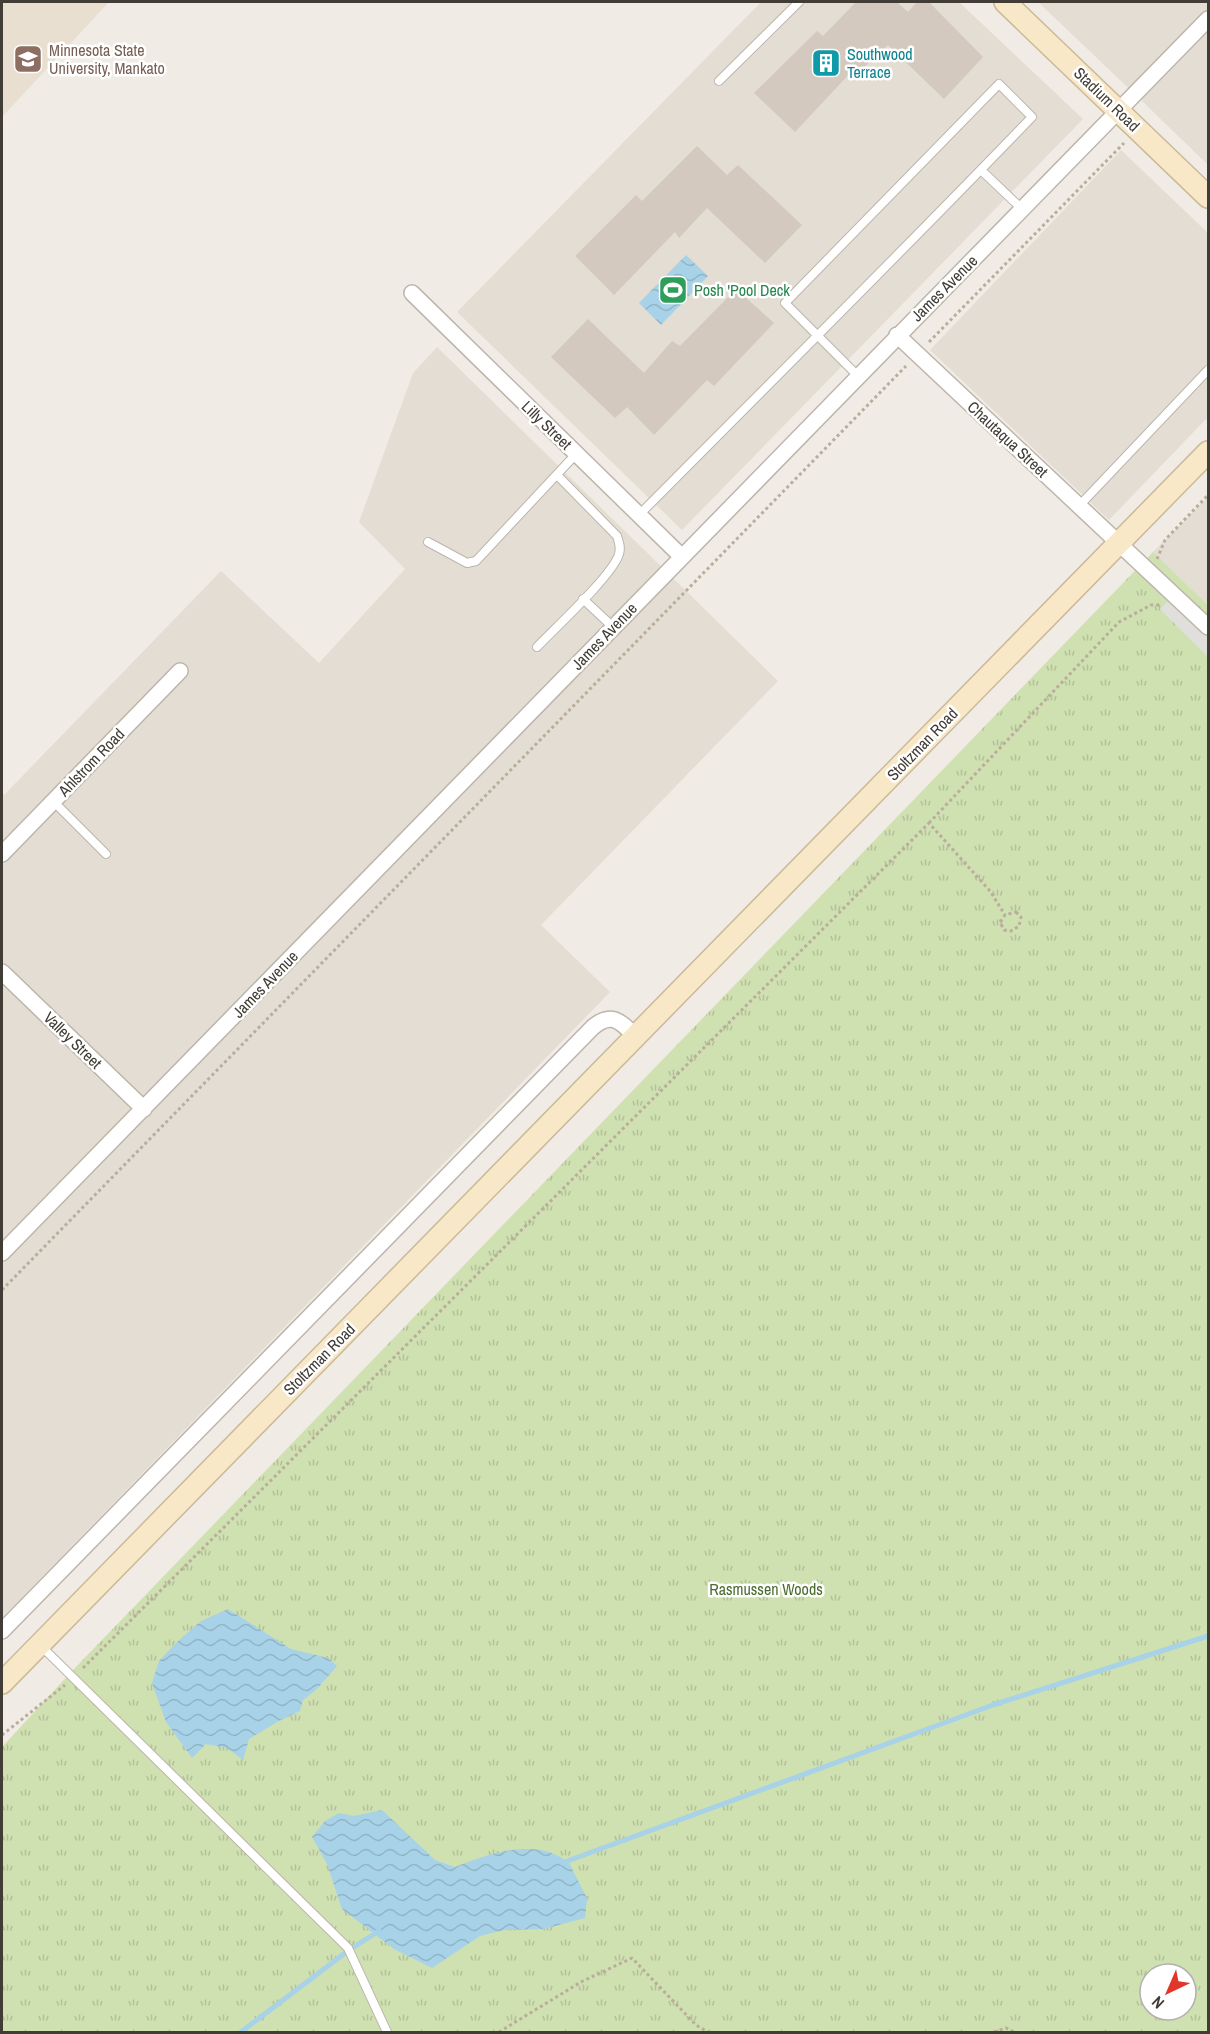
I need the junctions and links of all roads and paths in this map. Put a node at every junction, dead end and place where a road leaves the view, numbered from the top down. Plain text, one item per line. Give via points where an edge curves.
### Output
1 (799, 2) edge
2 (1005, 2) edge
3 (1209, 19) edge
4 (720, 81) dead end
5 (1119, 111) junction
6 (1138, 129) junction
7 (981, 170) junction
8 (1209, 197) edge
9 (1022, 209) junction
10 (412, 293) dead end
11 (897, 335) junction
12 (817, 336) junction
13 (917, 354) junction
14 (1209, 370) edge
15 (858, 376) junction
16 (1209, 452) edge
17 (576, 454) junction
18 (557, 475) junction
19 (1209, 495) edge
20 (1079, 506) junction
21 (639, 515) junction
22 (428, 542) dead end
23 (1118, 543) junction
24 (681, 556) junction
25 (1156, 563) dead end
26 (583, 599) junction
27 (1184, 605) junction
28 (613, 627) junction
29 (1209, 627) edge
30 (537, 647) dead end
31 (180, 670) dead end
32 (53, 801) junction
33 (929, 823) junction
34 (2, 854) edge
35 (106, 855) dead end
36 (1005, 915) junction
37 (2, 972) edge
38 (636, 1037) junction
39 (144, 1109) junction
40 (2, 1253) edge
41 (2, 1290) edge
42 (2, 1631) edge
43 (39, 1644) junction
44 (73, 1678) junction
45 (2, 1683) edge
46 (2, 1735) edge
47 (387, 2032) edge
48 (499, 2032) edge
49 (708, 2032) edge
50 (994, 2032) edge
51 (1014, 2032) edge

1 - 4 lane
2 - 5 street, Stadium Road
3 - 5 street, James Avenue
5 - 6 street, Stadium Road
5 - 9 street, James Avenue
6 - 8 street, Stadium Road
6 - 13 path
7 - 9 lane
7 - 12 lane
7 - 12 lane via 1032,117 999,84 785,303
9 - 11 street, James Avenue
10 - 17 street, Lilly Street
11 - 13 street, Chautaqua Street
11 - 15 street, James Avenue
12 - 15 lane
12 - 21 lane
13 - 20 street, Chautaqua Street
13 - 41 path
14 - 20 lane
15 - 24 street, James Avenue
16 - 23 street, Stoltzman Road
17 - 18 lane
17 - 21 street, Lilly Street
18 - 22 lane via 476,561 467,563
18 - 26 lane via 620,544 619,554 607,574
19 - 25 path via 1165,540
20 - 23 street, Chautaqua Street
21 - 24 street, Lilly Street
23 - 27 street, Chautaqua Street
23 - 38 street, Stoltzman Road
24 - 28 street, James Avenue
26 - 28 lane
26 - 30 lane
27 - 29 street, Chautaqua Street
27 - 33 path via 1151,605 1119,622
28 - 39 street, James Avenue
31 - 32 street, Ahlstrom Road
32 - 34 street, Ahlstrom Road
32 - 35 lane
33 - 36 path via 990,891
33 - 44 path
36 - 36 path via 1000,922 1004,930 1019,926 1021,917 1016,912
37 - 39 street, Valley Street
38 - 42 street via 614,1019 601,1020 593,1027
38 - 43 street, Stoltzman Road
39 - 40 street, James Avenue
43 - 44 lane
43 - 45 street, Stoltzman Road
44 - 46 path
44 - 47 lane via 348,1948
48 - 49 path via 581,1982 632,1958 696,2025
50 - 51 path via 1006,2028

